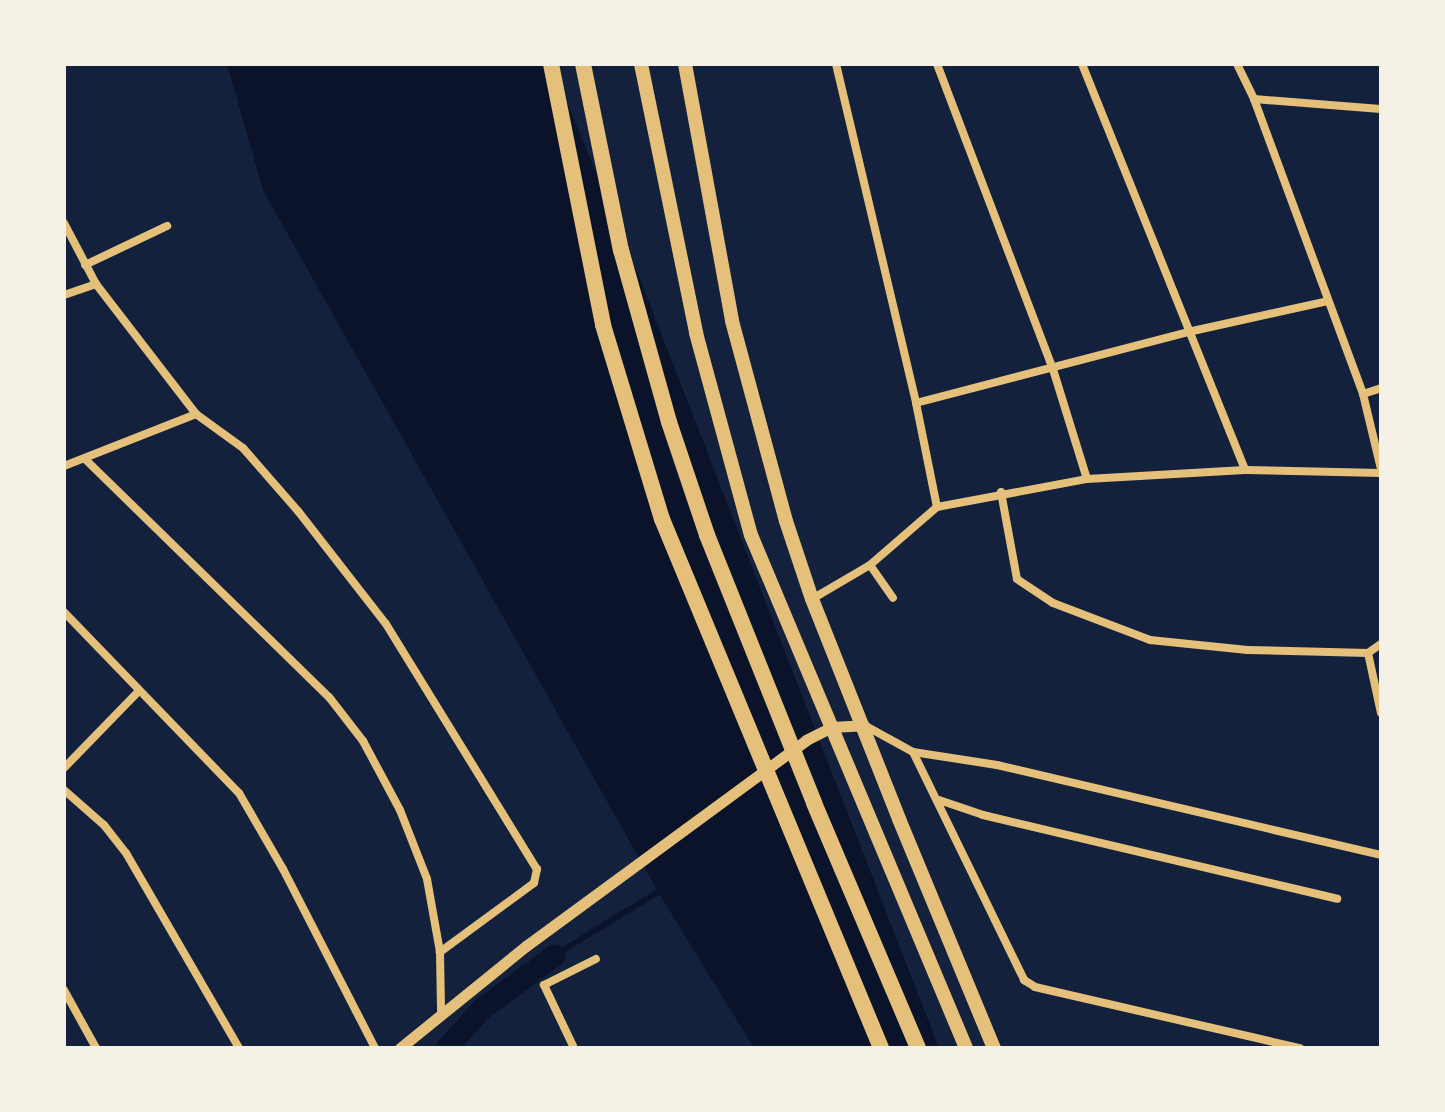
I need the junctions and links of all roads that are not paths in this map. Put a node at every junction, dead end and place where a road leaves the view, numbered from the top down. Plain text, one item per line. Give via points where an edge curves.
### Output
1 (551, 64) edge
2 (583, 64) edge
3 (641, 64) edge
4 (685, 64) edge
5 (836, 64) edge
6 (937, 64) edge
7 (1082, 64) edge
8 (1237, 64) edge
9 (1254, 99) junction
10 (1381, 109) edge
11 (64, 223) edge
12 (167, 226) dead end
13 (85, 265) junction
14 (96, 284) junction
15 (64, 295) edge
16 (1328, 301) junction
17 (1188, 332) junction
18 (1052, 366) junction
19 (1381, 388) edge
20 (1363, 394) junction
21 (916, 403) junction
22 (196, 414) junction
23 (86, 460) junction
24 (64, 466) edge
25 (1245, 470) junction
26 (1381, 471) edge
27 (1087, 479) junction
28 (1001, 492) junction
29 (937, 507) junction
30 (870, 565) junction
31 (893, 598) dead end
32 (812, 599) junction
33 (64, 612) edge
34 (1381, 644) edge
35 (1368, 653) junction
36 (139, 691) junction
37 (1381, 713) edge
38 (864, 725) junction
39 (831, 727) junction
40 (913, 752) junction
41 (64, 768) edge
42 (64, 790) edge
43 (939, 800) junction
44 (1380, 855) edge
45 (1337, 899) dead end
46 (440, 952) junction
47 (596, 959) dead end
48 (64, 990) edge
49 (441, 1012) junction
50 (413, 1043) edge
51 (96, 1048) edge
52 (239, 1048) edge
53 (375, 1048) edge
54 (400, 1048) edge
55 (574, 1048) edge
56 (881, 1048) edge
57 (918, 1048) edge
58 (966, 1048) edge
59 (994, 1048) edge
60 (1300, 1048) edge

1 - 56 highway via 603,325 662,519
2 - 57 highway via 621,250 707,535
3 - 39 main road via 696,333 751,535
4 - 32 main road via 732,321
5 - 21 street
6 - 18 street
7 - 17 street
8 - 9 street
9 - 10 street
9 - 16 street
11 - 13 street
12 - 13 street
13 - 14 street
14 - 15 street
14 - 22 street
16 - 17 street
16 - 20 street
17 - 18 street
17 - 25 street
18 - 21 street
18 - 27 street
19 - 20 street
20 - 26 street
21 - 29 street
22 - 23 street
22 - 46 street via 243,448 386,624 537,869 534,883
23 - 24 street
23 - 46 street via 308,675 363,741 400,810 427,879
25 - 26 street
25 - 27 street
27 - 28 street
28 - 29 street
28 - 35 street via 1017,579 1053,603 1150,640 1247,650
29 - 30 street
30 - 31 street
30 - 32 street
32 - 38 main road
33 - 36 street
34 - 35 street
35 - 37 street
36 - 41 street
36 - 53 street via 239,793
38 - 39 street
38 - 40 street
38 - 59 main road
39 - 49 street via 806,740
39 - 58 main road
40 - 43 street
40 - 44 street via 997,765
42 - 52 street via 126,853
43 - 45 street
43 - 60 street via 1024,980 1035,987
46 - 49 street
47 - 55 street via 544,985
48 - 51 street
49 - 50 street
50 - 54 street

